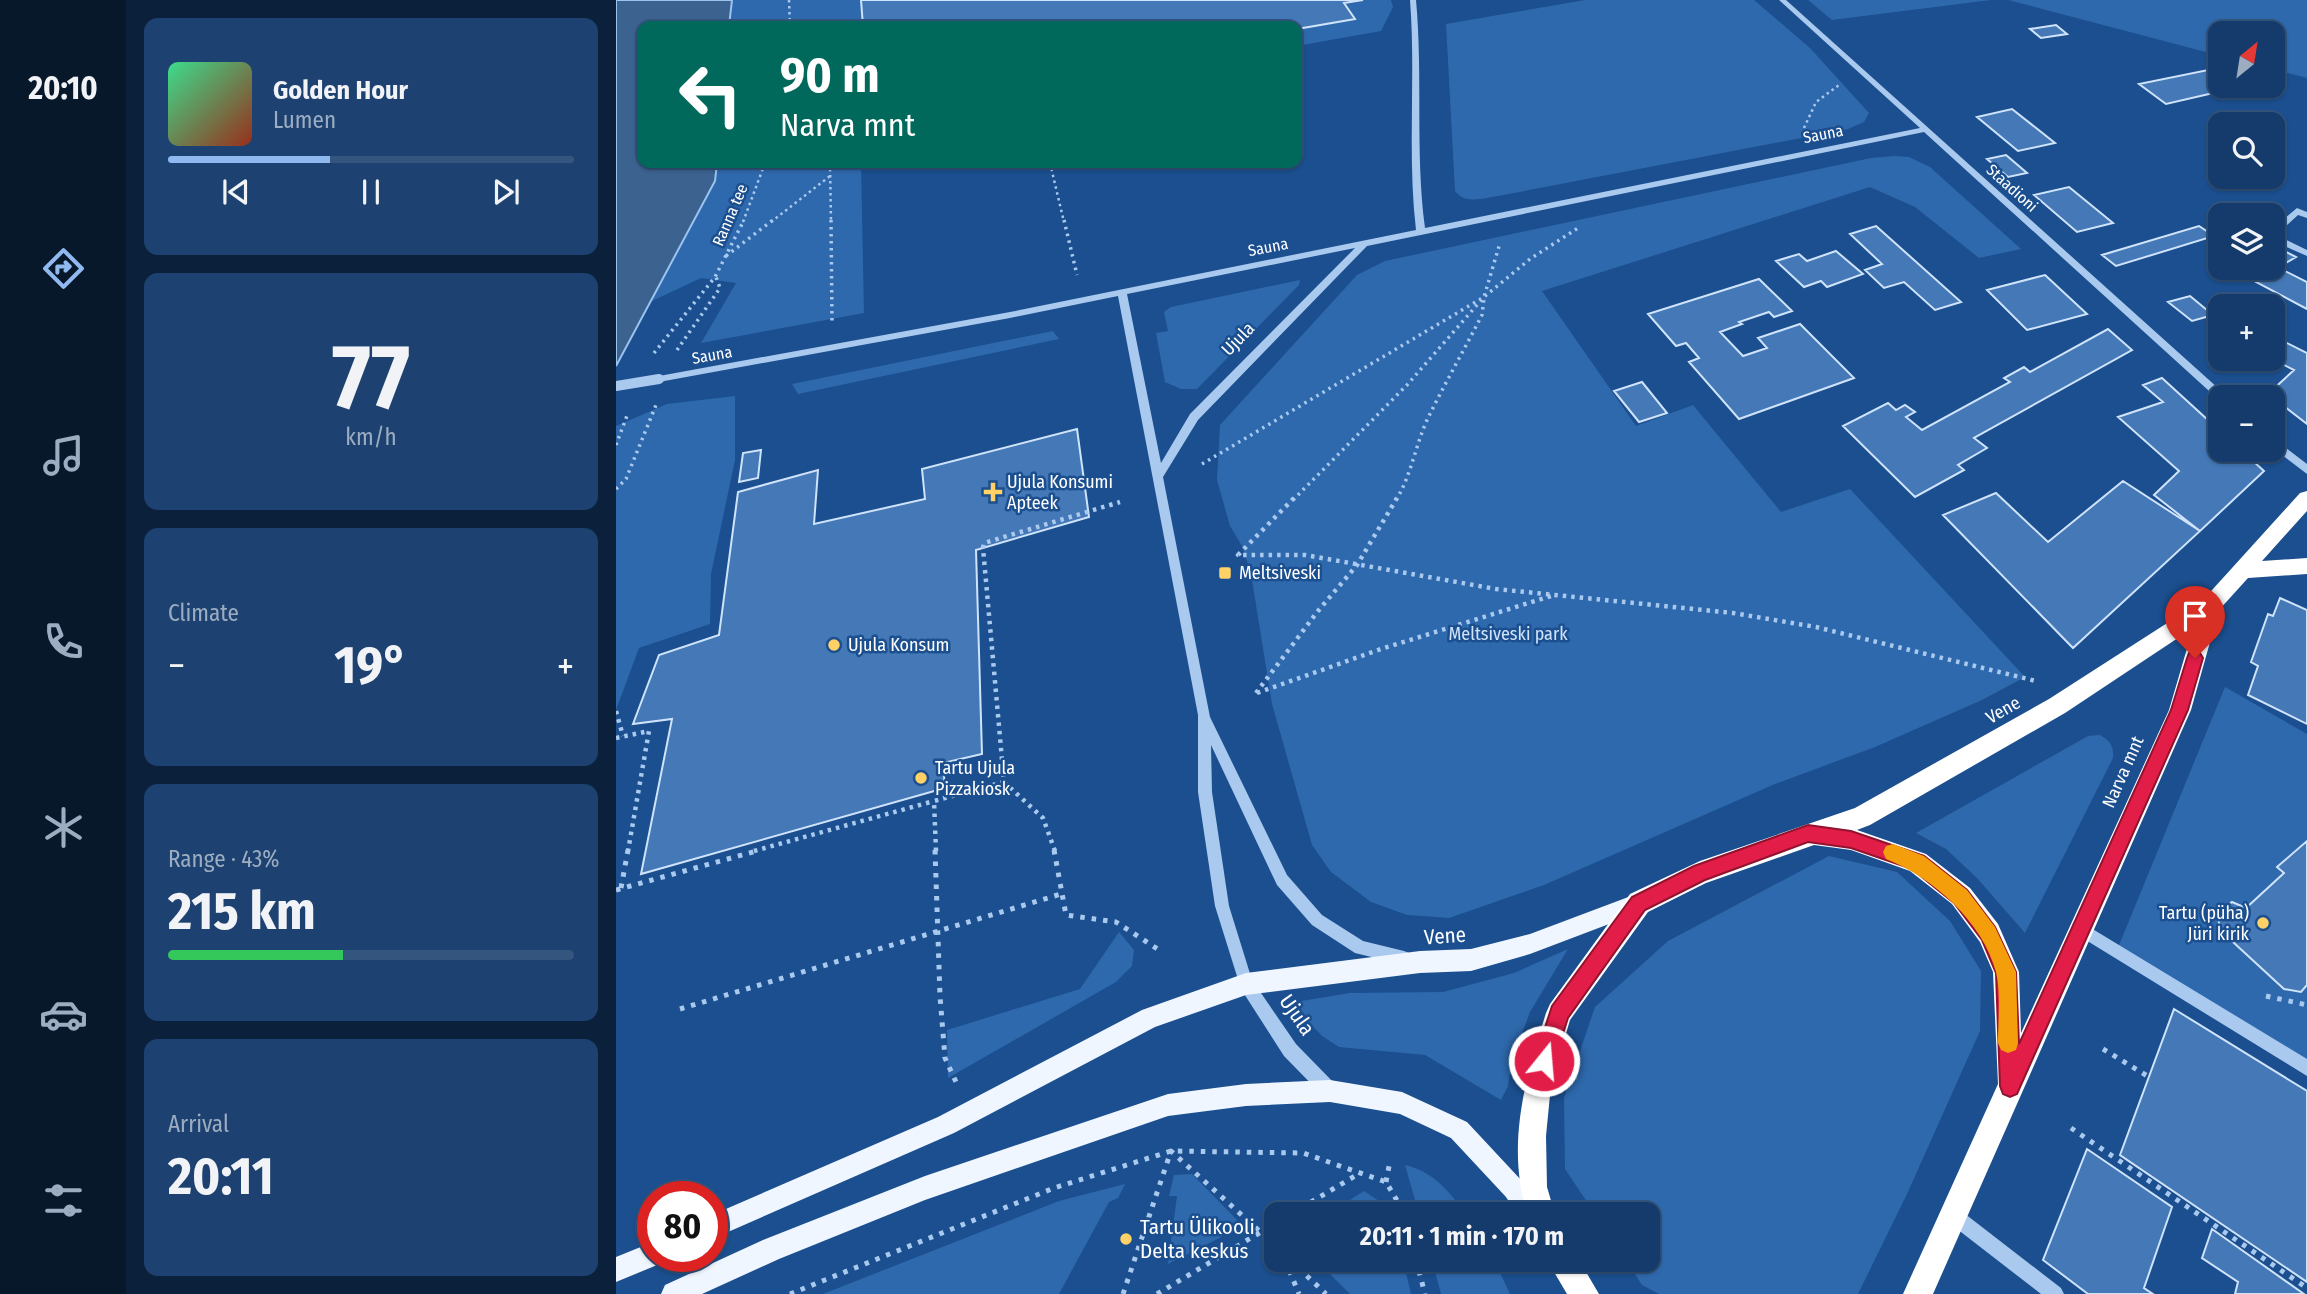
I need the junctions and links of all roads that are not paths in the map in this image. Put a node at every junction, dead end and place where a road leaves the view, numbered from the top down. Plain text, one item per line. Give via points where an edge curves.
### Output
1 (1413, 0) edge
2 (1783, 0) edge
3 (1924, 130) junction
4 (2307, 215) edge
5 (2285, 223) edge
6 (1421, 231) junction
7 (2285, 241) edge
8 (1364, 243) junction
9 (2307, 253) edge
10 (1122, 292) junction
11 (2210, 385) edge
12 (616, 386) edge
13 (2285, 452) edge
14 (2307, 470) edge
15 (1158, 477) junction
16 (2307, 498) edge
17 (2307, 566) edge
18 (2242, 570) junction
19 (2210, 606) junction
20 (1204, 715) junction
21 (1808, 834) junction
22 (1639, 903) junction
23 (2081, 929) junction
24 (1420, 962) junction
25 (1246, 984) junction
26 (2307, 1068) edge
27 (2010, 1086) junction
28 (1330, 1091) junction
29 (1523, 1202) edge
30 (1537, 1202) edge
31 (1954, 1216) junction
32 (728, 1220) edge
33 (637, 1261) edge
34 (616, 1270) edge
35 (1560, 1272) edge
36 (1570, 1272) edge
37 (674, 1294) edge
38 (1566, 1294) edge
39 (1584, 1294) edge
40 (1919, 1294) edge
41 (2055, 1294) edge

1 - 6 street via 1418,43 1415,192
2 - 3 street, Staadioni
3 - 6 street, Sauna
3 - 11 street, Staadioni
4 - 5 street via 2297,211
6 - 8 street, Sauna
7 - 9 street
8 - 10 street, Sauna
8 - 15 street, Ujula via 1194,417
10 - 12 street, Sauna, bridge
10 - 15 street, Ujula
13 - 14 street
15 - 20 street, Ujula
16 - 18 highway, Narva mnt
17 - 18 highway
18 - 19 highway, Narva mnt
19 - 21 highway, Vene via 2057,706 1862,817
19 - 23 highway, Narva mnt via 2180,710
20 - 24 street, Ujula via 1282,880 1317,920 1360,948
20 - 25 street, Ujula via 1205,792 1220,893
21 - 22 highway, Vene via 1700,873
21 - 27 highway via 1851,839 1918,863 1961,896 1989,933 2006,972
22 - 24 main road, Vene via 1530,944 1471,960
22 - 30 highway via 1559,1013 1537,1085 1532,1136
23 - 26 street
23 - 27 highway, Narva mnt
24 - 25 main road, Vene
25 - 28 street, Ujula via 1290,1050
25 - 32 main road, Vene via 1150,1018 946,1125
27 - 31 highway, Narva mnt
28 - 29 main road via 1402,1103 1459,1130
28 - 37 main road via 1168,1105 925,1188
31 - 40 highway, Narva mnt
31 - 41 street
33 - 34 main road
35 - 38 highway
36 - 39 highway

